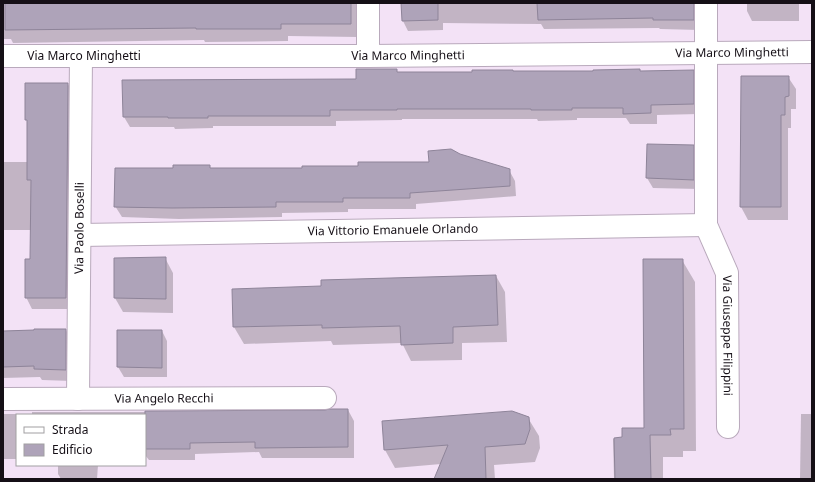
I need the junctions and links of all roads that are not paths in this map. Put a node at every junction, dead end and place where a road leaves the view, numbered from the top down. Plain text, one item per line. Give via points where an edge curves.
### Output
1 (368, 3) edge
2 (706, 3) edge
3 (706, 52) junction
4 (812, 52) edge
5 (3, 56) edge
6 (81, 56) junction
7 (368, 56) junction
8 (706, 225) junction
9 (80, 235) junction
10 (325, 398) dead end
11 (3, 399) edge
12 (78, 399) junction
13 (728, 427) dead end

1 - 7 street
2 - 3 street
3 - 4 street, Via Marco Minghetti
3 - 7 street, Via Marco Minghetti
3 - 8 street
5 - 6 street, Via Marco Minghetti
6 - 7 street, Via Marco Minghetti
6 - 9 street, Via Paolo Boselli
8 - 9 street, Via Vittorio Emanuele Orlando
8 - 13 street, Via Giuseppe Filippini via 728,273
9 - 12 street, Via Paolo Boselli
10 - 12 street, Via Angelo Recchi
11 - 12 street, Via Angelo Recchi

